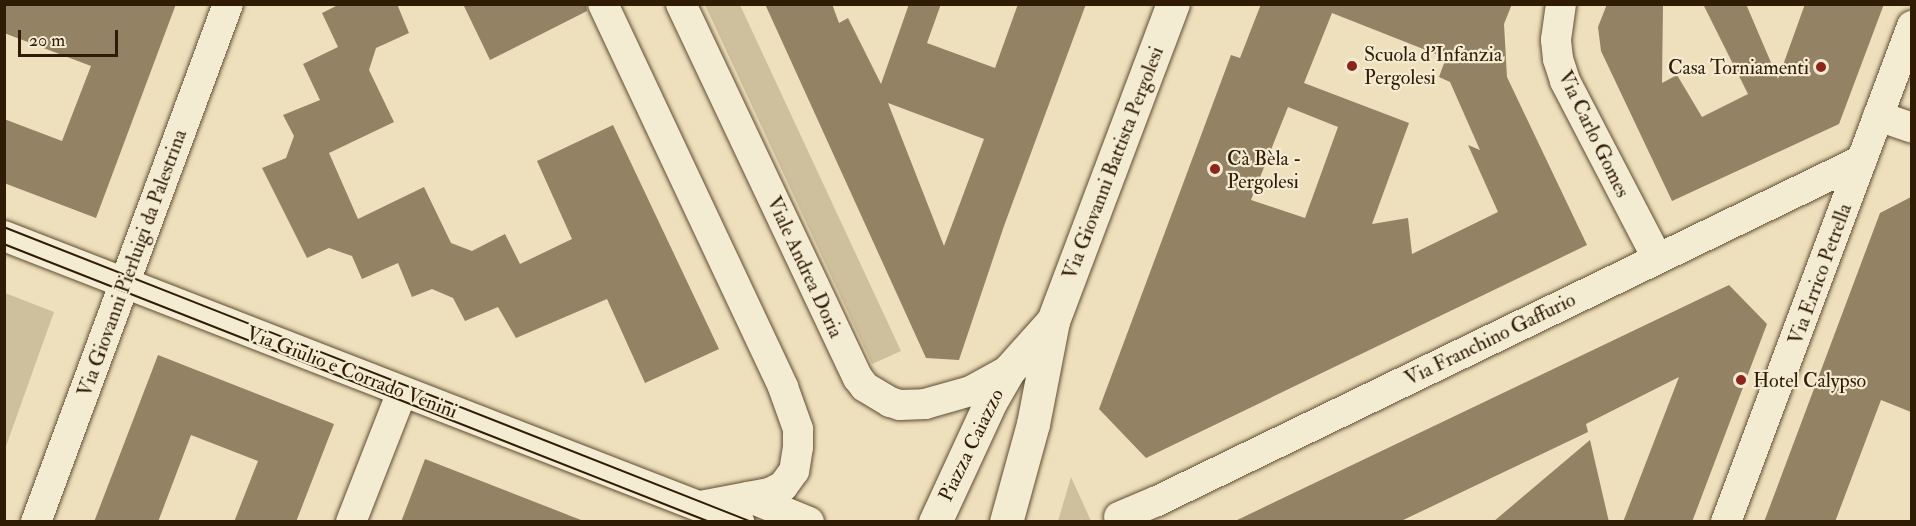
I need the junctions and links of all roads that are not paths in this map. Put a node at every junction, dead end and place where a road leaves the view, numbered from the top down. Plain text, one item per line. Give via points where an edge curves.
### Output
1 (228, 4) edge
2 (603, 4) edge
3 (681, 4) edge
4 (1173, 4) edge
5 (1561, 4) edge
6 (1911, 26) edge
7 (1878, 116) junction
8 (1911, 128) edge
9 (1862, 160) junction
10 (4, 236) edge
11 (1657, 258) junction
12 (126, 283) junction
13 (1053, 321) junction
14 (1009, 370) junction
15 (402, 392) junction
16 (744, 509) edge
17 (1119, 517) dead end
18 (36, 522) edge
19 (351, 522) edge
20 (809, 522) edge
21 (935, 522) edge
22 (1006, 522) edge
23 (1726, 522) edge

1 - 12 street, Via Giovanni Pierluigi da Palestrina
2 - 16 street via 783,387 798,429 794,471 776,490
3 - 14 street, Viale Andrea Doria via 865,387 900,405 925,404 963,394
4 - 13 main road, Via Giovanni Battista Pergolesi
5 - 11 street, Via Carlo Gomes via 1556,40 1565,81
6 - 7 street, Via Errico Petrella
7 - 8 street
7 - 9 street, Via Errico Petrella
9 - 11 street, Via Franchino Gaffurio
9 - 23 street, Via Errico Petrella
10 - 12 street, Via Giulio e Corrado Venini
11 - 17 street, Via Franchino Gaffurio
12 - 15 street, Via Giulio e Corrado Venini
12 - 18 street, Via Giovanni Pierluigi da Palestrina
13 - 14 main road, Via Giovanni Battista Pergolesi
13 - 22 main road, Via Giovanni Battista Pergolesi via 1043,379
14 - 21 main road, Piazza Caiazzo via 990,401
15 - 16 street, Via Giulio e Corrado Venini via 700,506
15 - 19 street
16 - 20 street, Via Giulio e Corrado Venini

